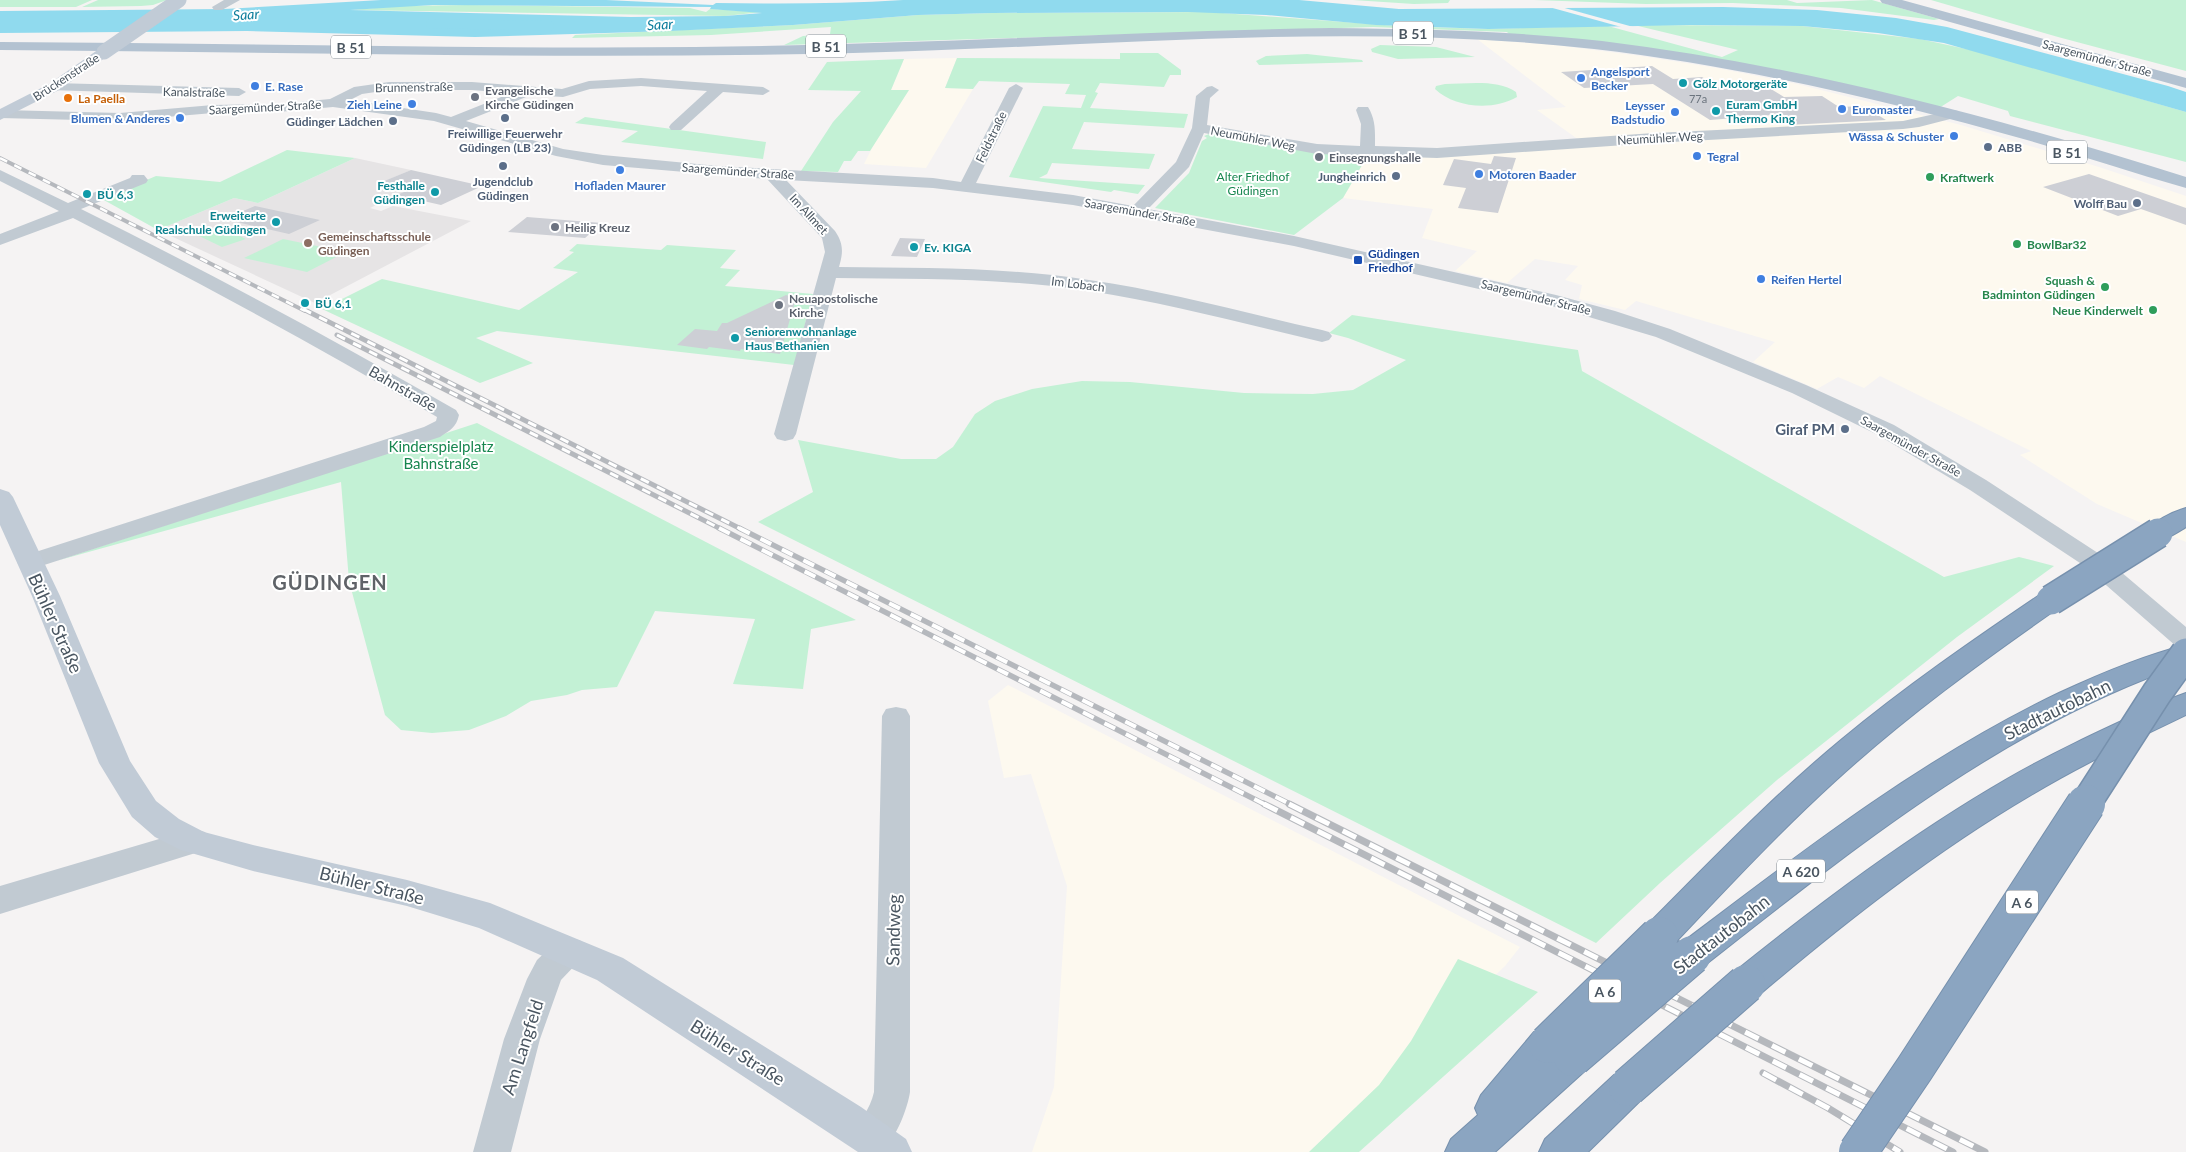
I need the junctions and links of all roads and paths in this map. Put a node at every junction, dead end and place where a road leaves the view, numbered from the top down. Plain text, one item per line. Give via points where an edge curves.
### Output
1 (180, 0) edge
2 (234, 0) edge
3 (1888, 0) edge
4 (218, 7) dead end
5 (1043, 42) junction
6 (183, 47) junction
7 (473, 48) junction
8 (1, 49) edge
9 (426, 51) junction
10 (496, 52) junction
11 (99, 55) junction
12 (331, 57) junction
13 (2186, 82) edge
14 (54, 87) junction
15 (719, 88) junction
16 (1016, 88) dead end
17 (528, 90) junction
18 (1212, 90) dead end
19 (764, 91) dead end
20 (253, 92) dead end
21 (288, 94) dead end
22 (333, 103) junction
23 (1, 110) edge
24 (1363, 110) dead end
25 (1950, 116) junction
26 (453, 121) junction
27 (676, 127) dead end
28 (1199, 128) junction
29 (1366, 151) junction
30 (0, 174) edge
31 (772, 174) junction
32 (138, 178) dead end
33 (2186, 183) edge
34 (967, 186) junction
35 (2186, 190) edge
36 (70, 211) junction
37 (1137, 211) junction
38 (0, 240) edge
39 (829, 272) junction
40 (1322, 336) dead end
41 (785, 434) dead end
42 (0, 497) edge
43 (2186, 516) edge
44 (29, 562) junction
45 (2186, 642) edge
46 (2186, 653) edge
47 (2186, 703) edge
48 (896, 716) dead end
49 (193, 841) junction
50 (0, 900) edge
51 (569, 950) junction
52 (1561, 1050) junction
53 (880, 1145) edge
54 (492, 1152) edge
55 (1459, 1152) edge
56 (1466, 1152) edge
57 (1560, 1152) edge
58 (1858, 1152) edge

1 - 11 main road, Brückenstraße, bridge
2 - 4 street
3 - 13 main road, Saargemünder Straße
5 - 7 main road, B 51
5 - 10 main road, B 51 via 780,50
5 - 25 main road, B 51 via 1303,33 1455,34 1603,46 1690,58 1780,76
6 - 7 main road, B 51
6 - 8 main road, B 51
6 - 9 main road, B 51
7 - 9 main road
8 - 11 main road
9 - 10 main road, B 51
9 - 12 main road
10 - 12 main road via 395,58
11 - 12 main road
11 - 14 main road, Brückenstraße
14 - 20 street, Kanalstraße
14 - 23 main road, Brückenstraße via 26,103
15 - 17 street, Brunnenstraße via 641,82 589,85 563,93
15 - 19 street, Brunnenstraße
15 - 27 street
16 - 34 street, Feldstraße
17 - 22 street, Brunnenstraße via 472,86 378,86 359,90
17 - 26 street
18 - 28 street, Neumühler Weg via 1203,96
21 - 22 street
22 - 23 street, Saargemünder Straße via 120,117
22 - 26 street, Saargemünder Straße
24 - 29 street via 1368,124
25 - 29 street, Neumühler Weg via 1903,125 1437,153
25 - 33 main road, B 51
25 - 35 main road, B 51
26 - 31 street, Saargemünder Straße via 588,158
28 - 29 street, Neumühler Weg via 1308,148
28 - 37 street, Neumühler Weg via 1183,164
30 - 36 street, Bahnstraße
31 - 34 street, Saargemünder Straße
31 - 39 street, Im Allmet via 832,240 834,252
32 - 36 street via 137,182
34 - 37 street, Saargemünder Straße
36 - 38 street
36 - 44 street, Bahnstraße via 271,314 448,415 446,424 432,432
37 - 45 street, Saargemünder Straße via 1294,241 1556,301 1638,324 1738,363 1886,430 1978,485 2092,560
39 - 40 street, Im Lobach via 976,274 1088,285
39 - 41 street, Im Allmet
42 - 44 main road, Bühler Straße
43 - 52 highway, A 6, bridge via 2052,600 1937,681 1862,740 1793,801 1659,936
44 - 49 main road, Bühler Straße via 116,762 144,809 167,828
46 - 52 highway, Stadtautobahn / A 620, bridge via 2133,672 2047,712 1937,776 1815,861
46 - 58 highway, A 6, bridge
47 - 57 highway, bridge via 2008,793 1884,874 1746,984 1628,1087
48 - 53 street, Sandweg via 892,1092
49 - 50 street
49 - 51 main road, Bühler Straße via 416,895 490,917
51 - 53 main road, Bühler Straße via 610,969
51 - 54 street, Am Langfeld via 544,979 522,1039
52 - 55 highway, A 6
52 - 56 highway, Stadtautobahn / A 620

